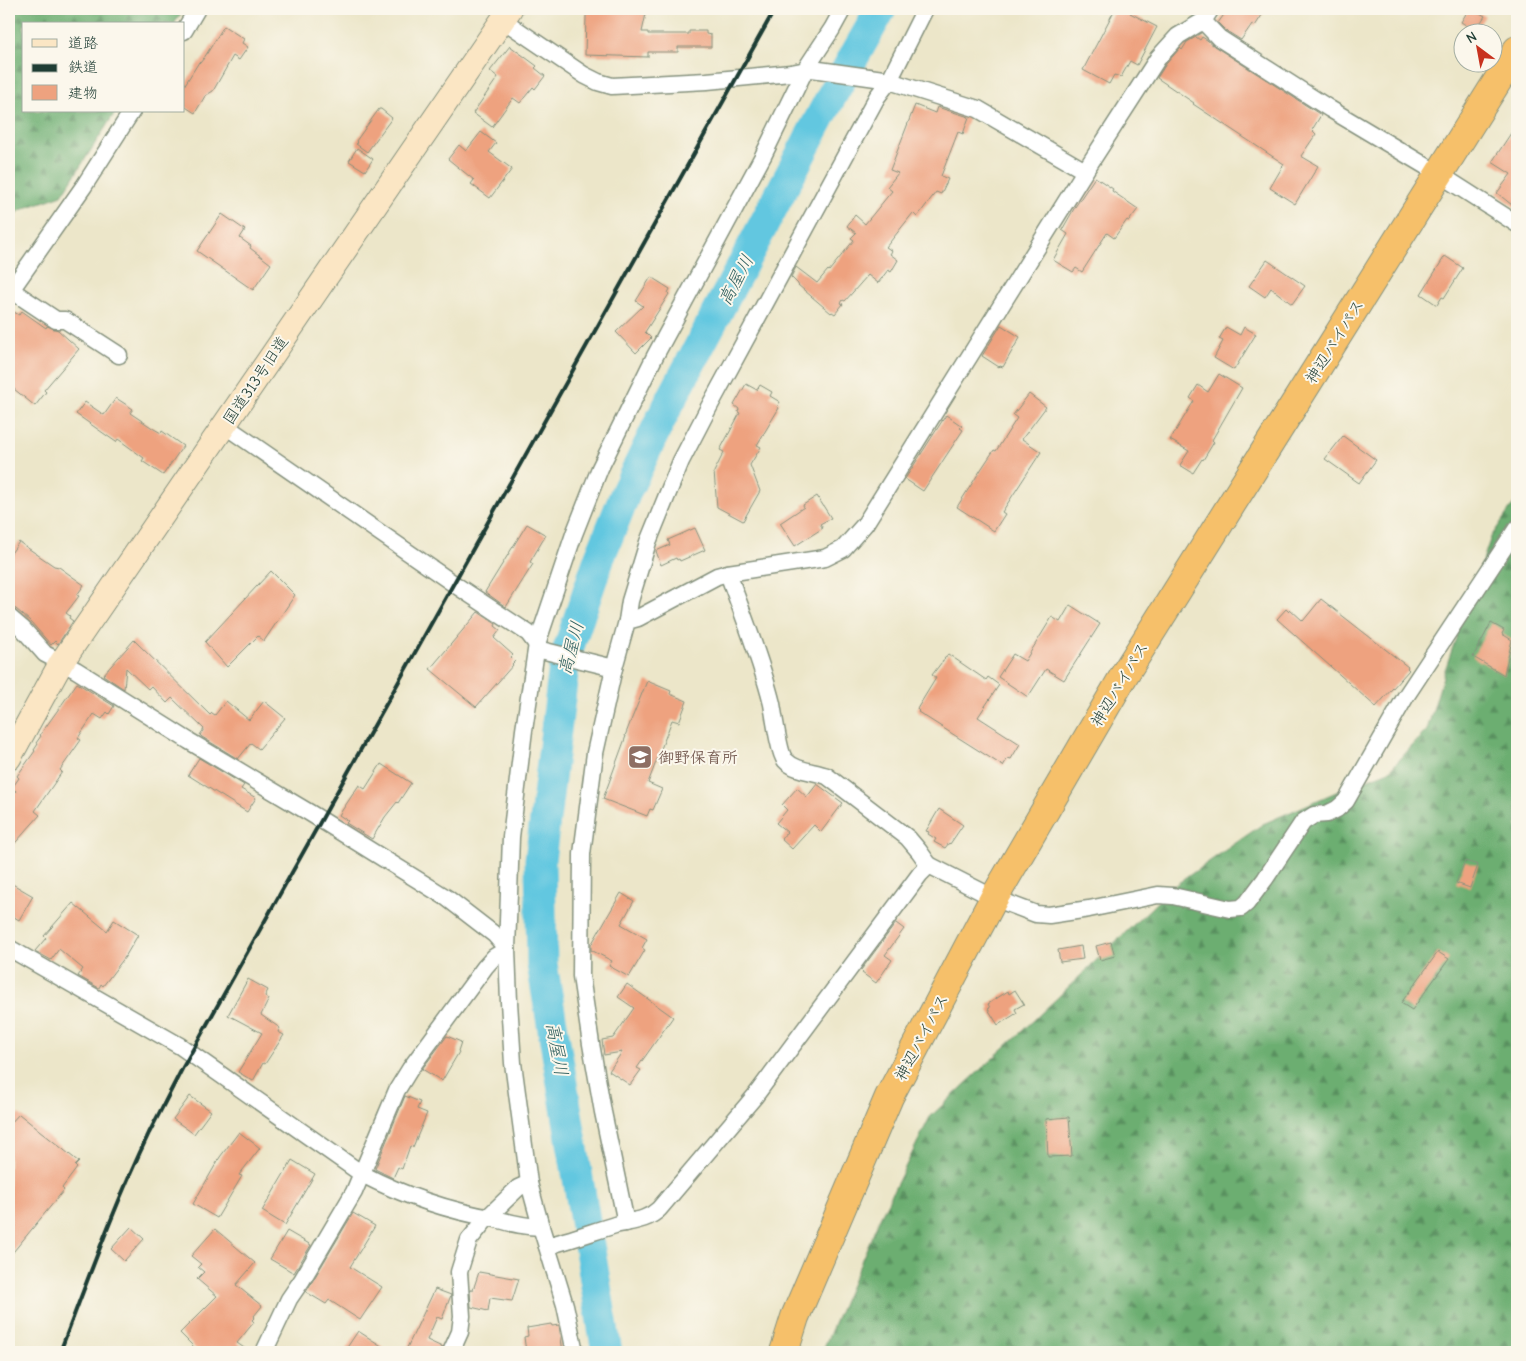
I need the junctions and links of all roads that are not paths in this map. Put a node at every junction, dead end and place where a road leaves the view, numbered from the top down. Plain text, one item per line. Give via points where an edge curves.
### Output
1 (197, 9) edge
2 (843, 9) edge
3 (925, 9) edge
4 (506, 14) edge
5 (1207, 15) edge
6 (185, 29) edge
7 (1517, 50) edge
8 (808, 69) junction
9 (886, 80) junction
10 (131, 112) edge
11 (1085, 171) junction
12 (1439, 174) junction
13 (1517, 224) edge
14 (10, 292) edge
15 (119, 354) dead end
16 (224, 425) junction
17 (1517, 528) edge
18 (728, 573) junction
19 (9, 617) edge
20 (627, 621) junction
21 (541, 648) junction
22 (60, 663) junction
23 (611, 667) junction
24 (9, 758) edge
25 (929, 865) junction
26 (994, 898) junction
27 (9, 948) edge
28 (507, 949) junction
29 (362, 1174) junction
30 (529, 1183) junction
31 (487, 1218) junction
32 (622, 1224) junction
33 (541, 1227) junction
34 (552, 1245) junction
35 (264, 1352) edge
36 (451, 1352) edge
37 (575, 1352) edge
38 (784, 1352) edge

1 - 6 street
2 - 8 street
3 - 9 street
4 - 8 street via 584,75 612,86 707,81
4 - 16 street, 国道313号旧道
5 - 11 street via 1178,36 1158,58
5 - 12 street via 1219,38
7 - 12 highway, 神辺バイパス
8 - 9 street
8 - 21 street via 655,356 600,468 574,534
9 - 11 street via 978,109
9 - 20 street via 681,461 648,542
10 - 14 street
11 - 18 street via 864,524 843,549 825,558
12 - 13 street
12 - 26 highway, 神辺バイパス via 1126,672
14 - 15 street
16 - 21 street via 528,634
16 - 22 street, 国道313号旧道
17 - 26 street via 1406,696 1346,801 1328,814 1314,815 1303,822 1266,879 1241,908 1230,909 1158,895 1049,915 1036,914
18 - 20 street
18 - 25 street via 761,664 782,758 790,765 827,776 908,838
19 - 22 street via 44,654
20 - 23 street
21 - 23 street
21 - 28 street via 524,730 511,837
22 - 24 street, 国道313号旧道
22 - 28 street via 447,898 495,935
23 - 32 street via 595,753 582,854 581,976
25 - 26 street
25 - 32 street via 755,1096 659,1209 652,1215
26 - 38 highway, 神辺バイパス via 889,1097 795,1317
27 - 29 street via 180,1046
28 - 29 street via 485,967 397,1090
28 - 30 street via 512,1063
29 - 31 street via 410,1196
29 - 35 street via 289,1299
30 - 31 street via 518,1188
30 - 33 street
31 - 33 street
31 - 36 street via 469,1240 459,1272 462,1316 460,1332
32 - 34 street
33 - 34 street
34 - 37 street

